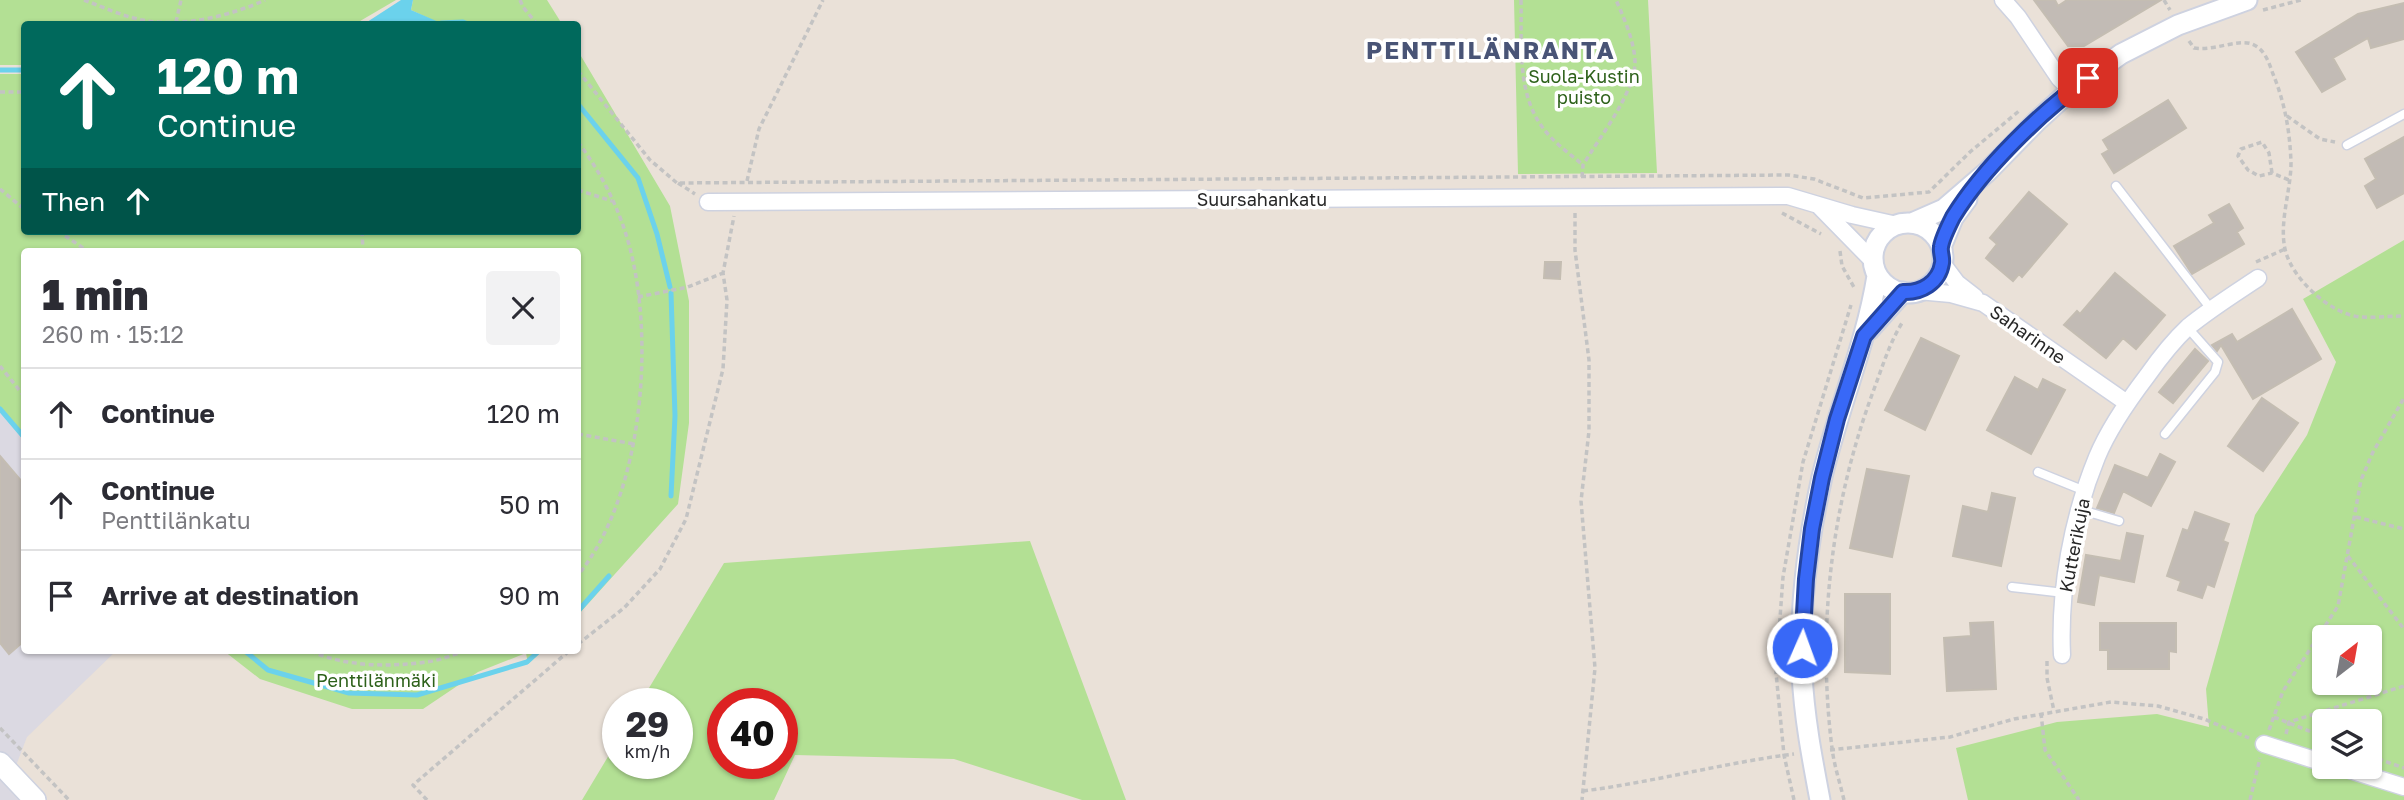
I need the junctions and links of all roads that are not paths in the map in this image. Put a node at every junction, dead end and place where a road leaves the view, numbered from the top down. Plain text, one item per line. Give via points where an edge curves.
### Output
1 (2003, 0) edge
2 (2247, 0) edge
3 (2071, 90) junction
4 (2404, 114) edge
5 (2347, 145) road end
6 (1987, 172) junction
7 (2116, 186) dead end
8 (708, 202) dead end
9 (1815, 203) junction
10 (1905, 224) junction
11 (1942, 255) junction
12 (1875, 268) junction
13 (2254, 271) road end
14 (1910, 292) junction
15 (1983, 303) junction
16 (2211, 309) junction
17 (2188, 328) junction
18 (1864, 336) junction
19 (2127, 403) junction
20 (2165, 434) dead end
21 (2038, 472) dead end
22 (2085, 491) junction
23 (2078, 509) junction
24 (2119, 521) dead end
25 (2012, 587) dead end
26 (2064, 593) junction
27 (2054, 655) road end
28 (2264, 744) road end
29 (2312, 759) edge
30 (0, 763) edge
31 (2378, 779) edge
32 (2404, 787) edge
33 (35, 800) edge
34 (1820, 800) edge

1 - 3 street
2 - 3 street via 2178,25 2121,54
3 - 6 street
4 - 5 lane
6 - 10 street via 1944,208
6 - 11 street via 1953,218
7 - 16 lane
8 - 9 street, Suursahankatu via 1788,196
9 - 10 street, Suursahankatu
9 - 12 street
10 - 11 street via 1927,229
10 - 12 street via 1878,239 1873,253
11 - 14 street via 1932,283
11 - 15 street via 1957,283
12 - 14 street via 1888,287
12 - 18 street
13 - 16 street, Kutterikuja
14 - 15 street, Saharinne via 1951,294
14 - 18 street
15 - 19 street, Saharinne
16 - 17 street, Kutterikuja
17 - 19 street, Kutterikuja
17 - 20 lane via 2218,362 2215,372
18 - 34 street via 1822,478 1802,624 1802,672
19 - 22 street, Kutterikuja
21 - 22 lane
22 - 23 street, Kutterikuja
23 - 24 lane
23 - 26 street, Kutterikuja
25 - 26 lane
26 - 27 street, Kutterikuja
28 - 29 street
30 - 33 main road
31 - 32 street

